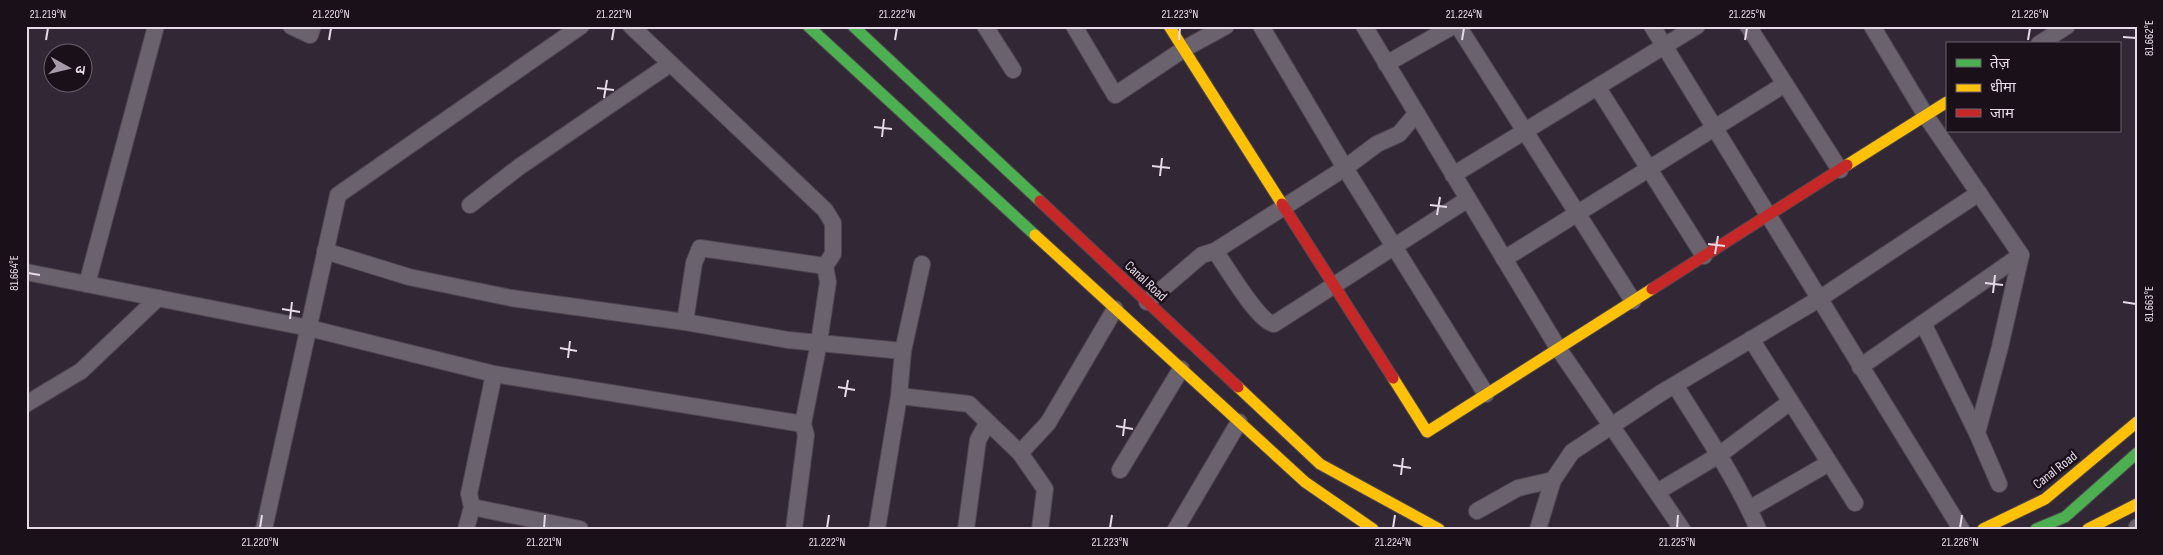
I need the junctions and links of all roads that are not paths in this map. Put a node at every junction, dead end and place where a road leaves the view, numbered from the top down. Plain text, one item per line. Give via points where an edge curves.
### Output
1 (156, 26) edge
2 (291, 26) edge
3 (313, 26) edge
4 (581, 26) edge
5 (631, 26) edge
6 (808, 26) edge
7 (853, 26) edge
8 (985, 26) edge
9 (1074, 26) edge
10 (1170, 26) edge
11 (1226, 26) edge
12 (1261, 26) edge
13 (1364, 26) edge
14 (1452, 26) edge
15 (1458, 26) edge
16 (1652, 26) edge
17 (1697, 26) edge
18 (1748, 26) edge
19 (2067, 26) edge
20 (1876, 28) edge
21 (2042, 42) edge
22 (1664, 46) junction
23 (1184, 49) junction
24 (670, 64) junction
25 (1386, 64) junction
26 (1013, 70) dead end
27 (1784, 84) junction
28 (1598, 88) junction
29 (1946, 103) edge
30 (1416, 114) junction
31 (1926, 116) junction
32 (1715, 127) junction
33 (1525, 132) junction
34 (1345, 168) junction
35 (1650, 168) junction
36 (1840, 170) junction
37 (1453, 175) junction
38 (1978, 194) junction
39 (1468, 199) junction
40 (470, 204) dead end
41 (1284, 206) junction
42 (1576, 214) junction
43 (1769, 215) junction
44 (1396, 248) junction
45 (325, 251) junction
46 (1215, 251) junction
47 (2020, 255) junction
48 (1704, 256) junction
49 (1504, 259) junction
50 (922, 264) dead end
51 (826, 266) junction
52 (26, 272) edge
53 (87, 284) junction
54 (1334, 286) junction
55 (158, 298) junction
56 (1819, 299) junction
57 (1633, 301) junction
58 (1147, 302) junction
59 (1116, 308) junction
60 (684, 322) junction
61 (1923, 323) junction
62 (309, 328) junction
63 (1751, 339) junction
64 (819, 342) junction
65 (1558, 348) junction
66 (903, 351) junction
67 (1860, 367) junction
68 (1181, 369) junction
69 (494, 374) junction
70 (1675, 385) junction
71 (1486, 394) junction
72 (899, 396) junction
73 (1790, 402) junction
74 (26, 404) edge
75 (1239, 422) junction
76 (2137, 422) edge
77 (803, 424) junction
78 (987, 424) junction
79 (1612, 427) junction
80 (1977, 432) junction
81 (1020, 453) junction
82 (2137, 453) edge
83 (1719, 455) junction
84 (1829, 463) junction
85 (1120, 470) dead end
86 (1553, 480) junction
87 (1998, 484) dead end
88 (1657, 492) junction
89 (1855, 503) dead end
90 (2137, 504) edge
91 (472, 507) junction
92 (1750, 509) junction
93 (1477, 511) dead end
94 (264, 529) edge
95 (466, 529) edge
96 (580, 529) edge
97 (794, 529) edge
98 (877, 529) edge
99 (966, 529) edge
100 (1040, 529) edge
101 (1176, 529) edge
102 (1372, 529) edge
103 (1439, 529) edge
104 (1538, 529) edge
105 (1682, 529) edge
106 (1758, 529) edge
107 (1961, 529) edge
108 (1983, 529) edge
109 (2036, 529) edge
110 (2088, 529) edge

1 - 53 street
2 - 3 street via 310,35
4 - 45 street via 338,195
5 - 24 street
6 - 59 main road
7 - 58 main road, Canal Road
8 - 26 street
9 - 23 street via 1115,95
10 - 23 main road
11 - 23 street
12 - 34 street
13 - 25 street
14 - 25 street
15 - 33 street
16 - 22 street
17 - 22 street
18 - 27 street
19 - 21 street
20 - 31 street
22 - 28 street
22 - 32 street
23 - 41 main road
24 - 40 street
24 - 51 street via 825,210 833,223 833,254
25 - 30 street
27 - 32 street
27 - 36 street
28 - 33 street
28 - 35 street
29 - 31 main road
30 - 34 street via 1399,134 1377,144
30 - 37 street
31 - 36 main road
31 - 38 street
32 - 35 street
32 - 43 street
33 - 37 street
33 - 42 street
34 - 41 street
34 - 44 street
35 - 42 street
35 - 48 street
36 - 43 main road
37 - 39 street
38 - 47 street
38 - 56 street
39 - 44 street
39 - 49 street
41 - 46 street
41 - 54 main road
42 - 49 street
42 - 57 street
43 - 48 main road
43 - 56 street
44 - 54 street
44 - 71 street
45 - 60 street via 409,277 511,298
45 - 62 street
46 - 54 street via 1268,324 1285,319
46 - 58 street via 1202,254
47 - 61 street
47 - 80 street
48 - 57 main road
49 - 65 street
50 - 66 street
51 - 60 street via 700,248 694,263
51 - 64 street via 828,282
52 - 53 street
53 - 55 street
54 - 71 main road via 1427,432
55 - 62 street
55 - 74 street via 81,371
56 - 63 street
56 - 67 street
57 - 65 main road
58 - 103 main road, Canal Road via 1320,464
59 - 68 main road
59 - 81 street via 1048,423
60 - 64 street via 788,340
61 - 67 street
61 - 80 street
62 - 69 street
62 - 94 street
63 - 70 street
63 - 73 street
64 - 66 street
64 - 77 street
65 - 71 main road
65 - 79 street
66 - 72 street
67 - 107 street
68 - 75 main road
68 - 85 street
69 - 77 street
69 - 91 street via 469,494
70 - 79 street
70 - 83 street
72 - 78 street via 969,404
72 - 98 street
73 - 83 street
73 - 84 street
75 - 101 street
75 - 102 main road via 1305,482
76 - 108 main road, Canal Road via 2045,499
77 - 97 street via 806,436
78 - 81 street
78 - 99 street via 978,440
79 - 86 street via 1572,452
79 - 88 street
80 - 87 street
81 - 100 street via 1045,489
82 - 109 main road via 2065,517
83 - 88 street
83 - 92 street
84 - 89 street
84 - 92 street
86 - 93 street via 1518,488
86 - 104 street
88 - 105 street
90 - 110 main road
91 - 95 street
91 - 96 street
92 - 106 street

